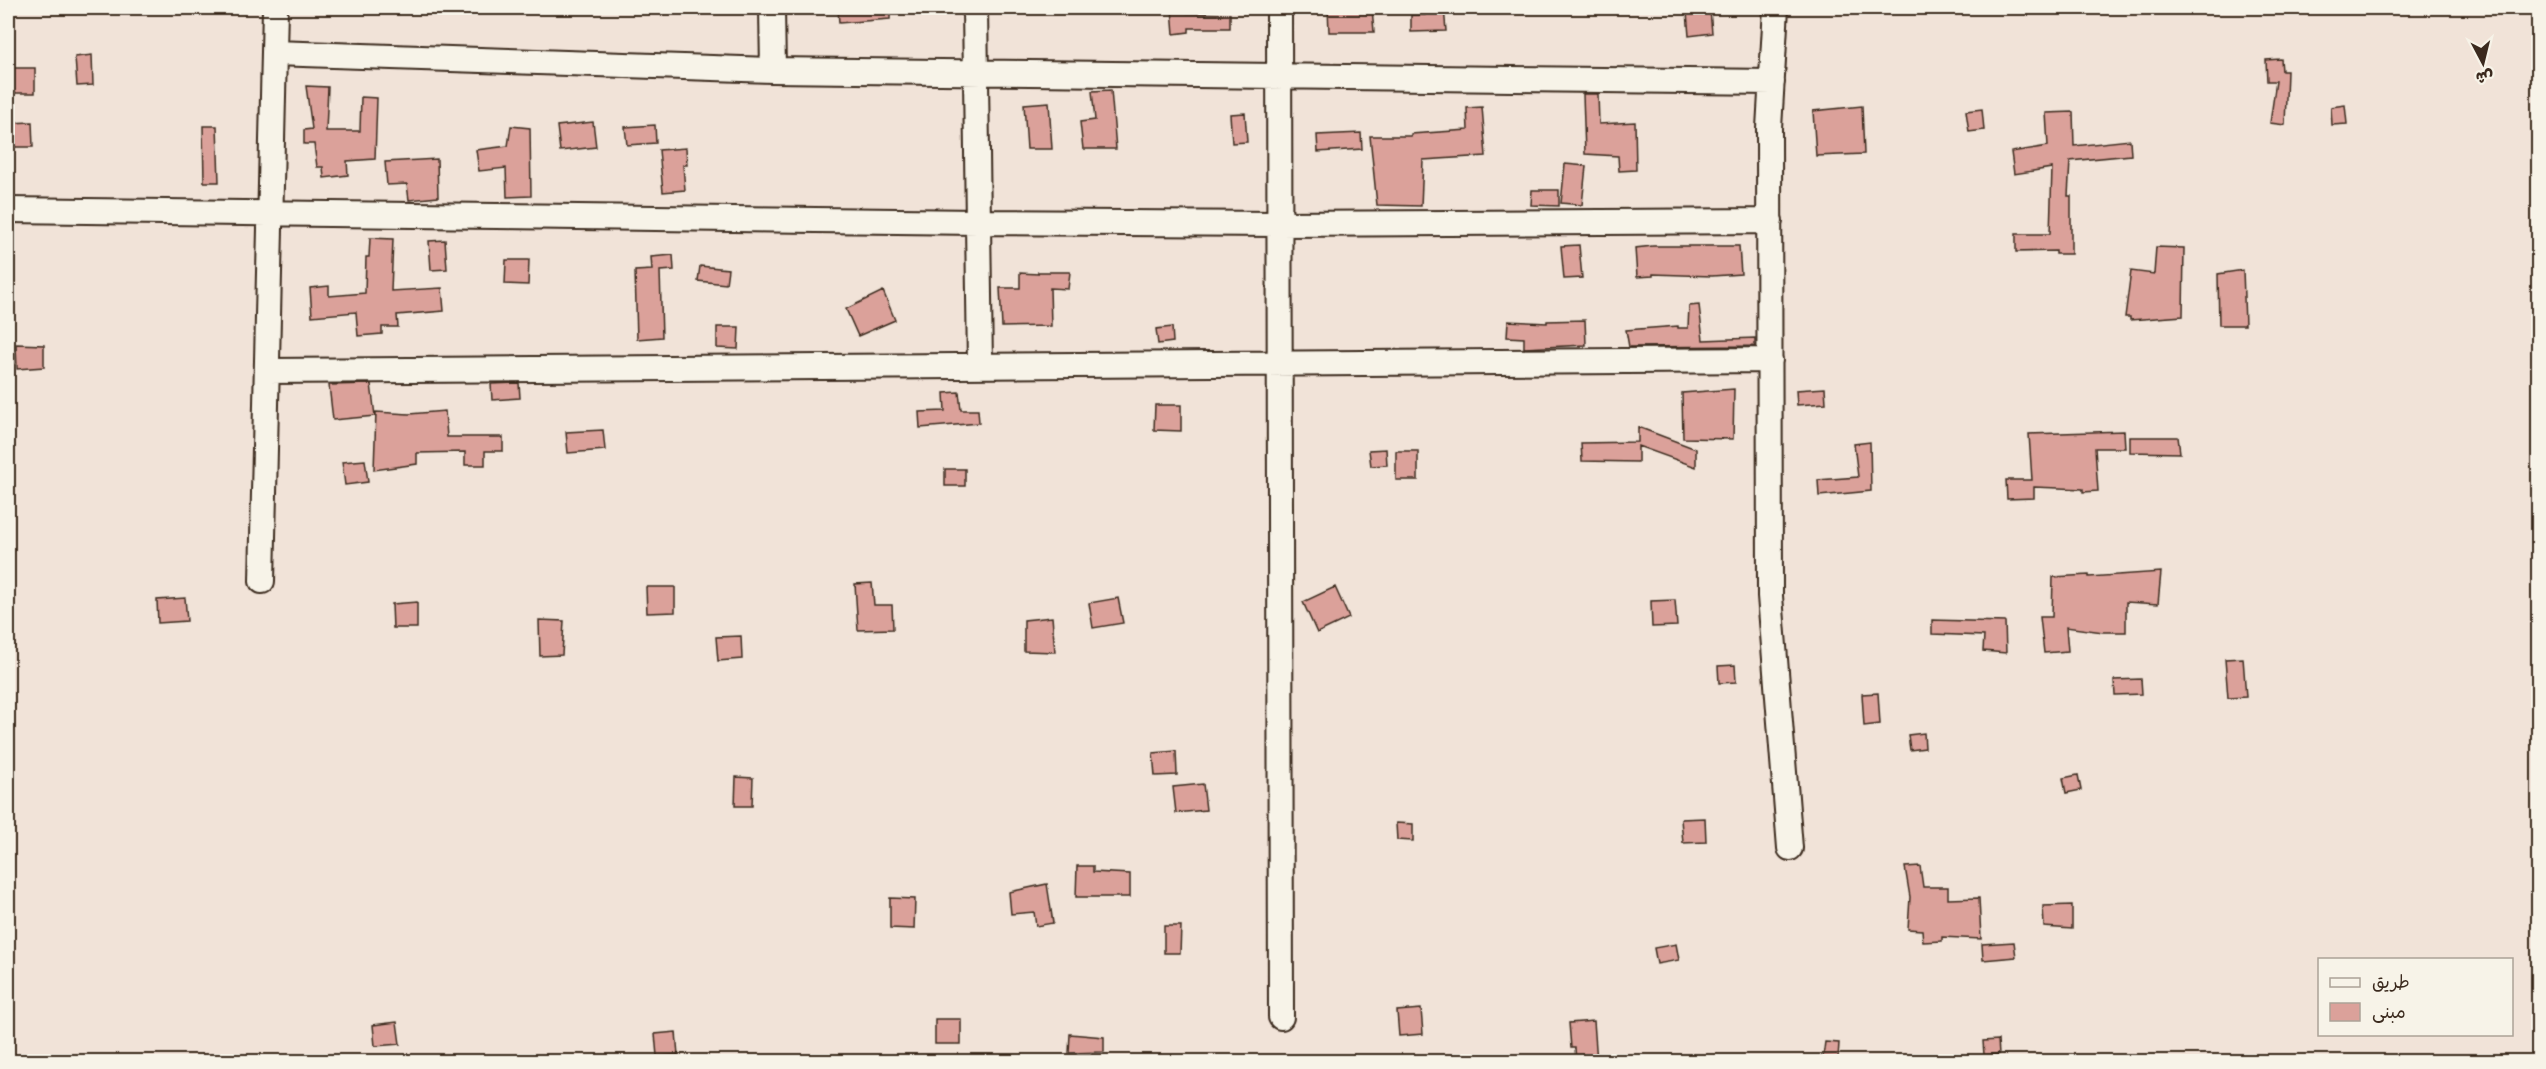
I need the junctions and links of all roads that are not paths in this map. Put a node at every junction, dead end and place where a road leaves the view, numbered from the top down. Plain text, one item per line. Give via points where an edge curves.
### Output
1 (275, 8) edge
2 (772, 8) edge
3 (975, 8) edge
4 (1279, 8) edge
5 (1776, 8) edge
6 (274, 53) junction
7 (773, 70) junction
8 (976, 72) junction
9 (1279, 76) junction
10 (1772, 82) junction
11 (8, 210) edge
12 (270, 213) junction
13 (1770, 221) junction
14 (978, 222) junction
15 (1279, 224) junction
16 (1770, 360) junction
17 (1280, 364) junction
18 (980, 366) junction
19 (267, 371) junction
20 (262, 581) dead end
21 (1790, 848) dead end
22 (1281, 1017) dead end

1 - 6 street
2 - 7 street
3 - 8 street
4 - 9 street
5 - 10 street
6 - 7 street
6 - 12 street
7 - 8 street
8 - 9 street
8 - 14 street
9 - 10 street
9 - 15 street
10 - 13 street
11 - 12 street
12 - 14 street
12 - 19 street
13 - 15 street
13 - 16 street
14 - 15 street
14 - 18 street
15 - 17 street
16 - 17 street
16 - 21 street via 1770,596
17 - 18 street
17 - 22 street
18 - 19 street
19 - 20 street

